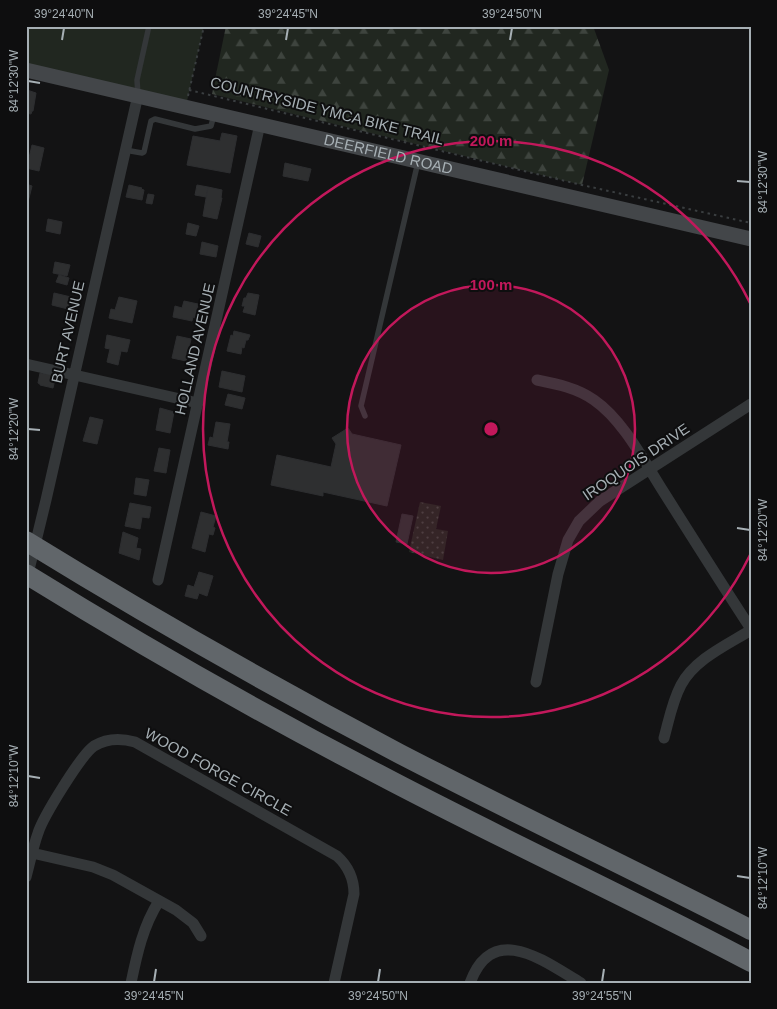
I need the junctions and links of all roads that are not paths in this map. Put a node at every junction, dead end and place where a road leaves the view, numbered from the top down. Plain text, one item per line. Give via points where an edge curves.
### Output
1 (149, 26) edge
2 (26, 70) edge
3 (138, 95) junction
4 (214, 113) junction
5 (260, 124) junction
6 (125, 150) junction
7 (418, 162) junction
8 (751, 239) edge
9 (26, 364) edge
10 (73, 376) junction
11 (537, 380) dead end
12 (198, 403) junction
13 (751, 404) edge
14 (365, 416) dead end
15 (649, 469) junction
16 (31, 544) edge
17 (27, 577) edge
18 (158, 580) dead end
19 (751, 629) edge
20 (536, 682) dead end
21 (664, 738) dead end
22 (32, 853) junction
23 (26, 877) edge
24 (159, 900) junction
25 (751, 930) edge
26 (201, 936) dead end
27 (751, 962) edge
28 (131, 983) edge
29 (334, 983) edge
30 (470, 983) edge
31 (581, 983) edge

1 - 3 lane via 137,80
2 - 3 street, DEERFIELD ROAD
3 - 4 street, DEERFIELD ROAD
3 - 6 street, BURT AVENUE
4 - 5 street, DEERFIELD ROAD
4 - 6 lane via 211,126 194,129 155,119 144,152
5 - 7 street, DEERFIELD ROAD
5 - 12 street, HOLLAND AVENUE
6 - 10 street, BURT AVENUE
7 - 8 street, DEERFIELD ROAD
7 - 14 lane via 361,406
9 - 10 street
10 - 12 street
10 - 16 street, BURT AVENUE
11 - 15 street via 581,393 605,409
12 - 18 street, HOLLAND AVENUE
13 - 15 street, IROQUOIS DRIVE
15 - 19 street
15 - 20 street, IROQUOIS DRIVE via 588,510 574,527 558,574
16 - 17 street, BURT AVENUE
16 - 25 highway via 324,713
17 - 27 highway via 295,730
19 - 21 street via 692,670 683,681
22 - 23 street, WOOD FORGE CIRCLE
22 - 24 street via 93,867
22 - 29 street, WOOD FORGE CIRCLE via 41,825 88,752 99,743 113,739 141,745 342,860 352,879 354,894
24 - 26 street via 188,918
24 - 28 street via 145,928
30 - 31 street via 486,956 506,949 534,956

